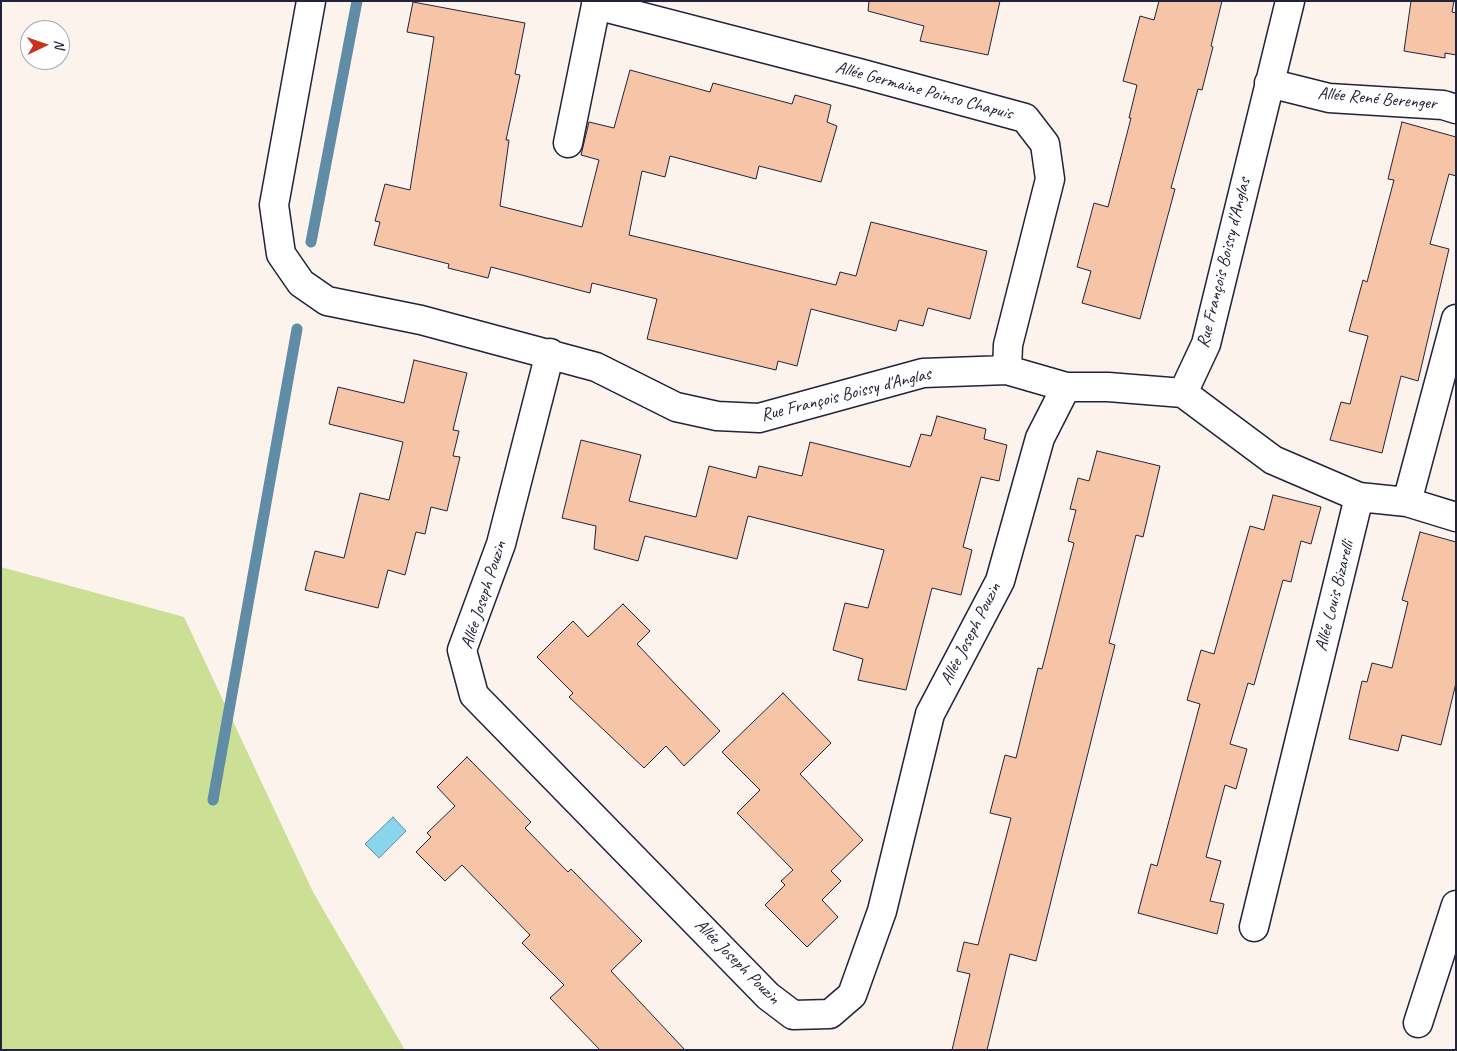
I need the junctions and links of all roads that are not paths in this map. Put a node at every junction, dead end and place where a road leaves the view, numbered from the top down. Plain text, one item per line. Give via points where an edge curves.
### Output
1 (311, 1) edge
2 (1290, 1) edge
3 (596, 3) edge
4 (1269, 83) junction
5 (1456, 109) edge
6 (568, 142) dead end
7 (1456, 319) edge
8 (550, 353) junction
9 (1007, 370) junction
10 (1066, 387) junction
11 (1183, 393) junction
12 (1359, 497) junction
13 (1407, 502) junction
14 (1456, 516) edge
15 (1456, 905) edge
16 (1254, 927) dead end
17 (1418, 1023) dead end

1 - 8 street, Rue François Boissy d'Anglas via 274,205 281,254 302,283 327,301 421,320
2 - 4 street, Rue François Boissy d'Anglas
3 - 6 street, Allée Germaine Poinso Chapuis
3 - 9 street, Allée Germaine Poinso Chapuis via 1025,118 1045,144 1050,179 1008,345
4 - 5 street, Allée René Berenger via 1329,98 1444,105
4 - 11 street, Rue François Boissy d'Anglas via 1206,344
7 - 13 street
8 - 9 street, Rue François Boissy d'Anglas via 596,367 676,407 717,416 759,418 923,373
8 - 10 street, Allée Joseph Pouzin via 501,544 462,650 474,695 768,996 793,1015 830,1014 852,995 882,911 930,714 1000,581 1040,438
9 - 10 street, Rue François Boissy d'Anglas
10 - 11 street, Rue François Boissy d'Anglas
11 - 12 street via 1273,460
12 - 13 street
12 - 16 street, Allée Louis Bizarelli
13 - 14 street
15 - 17 street

